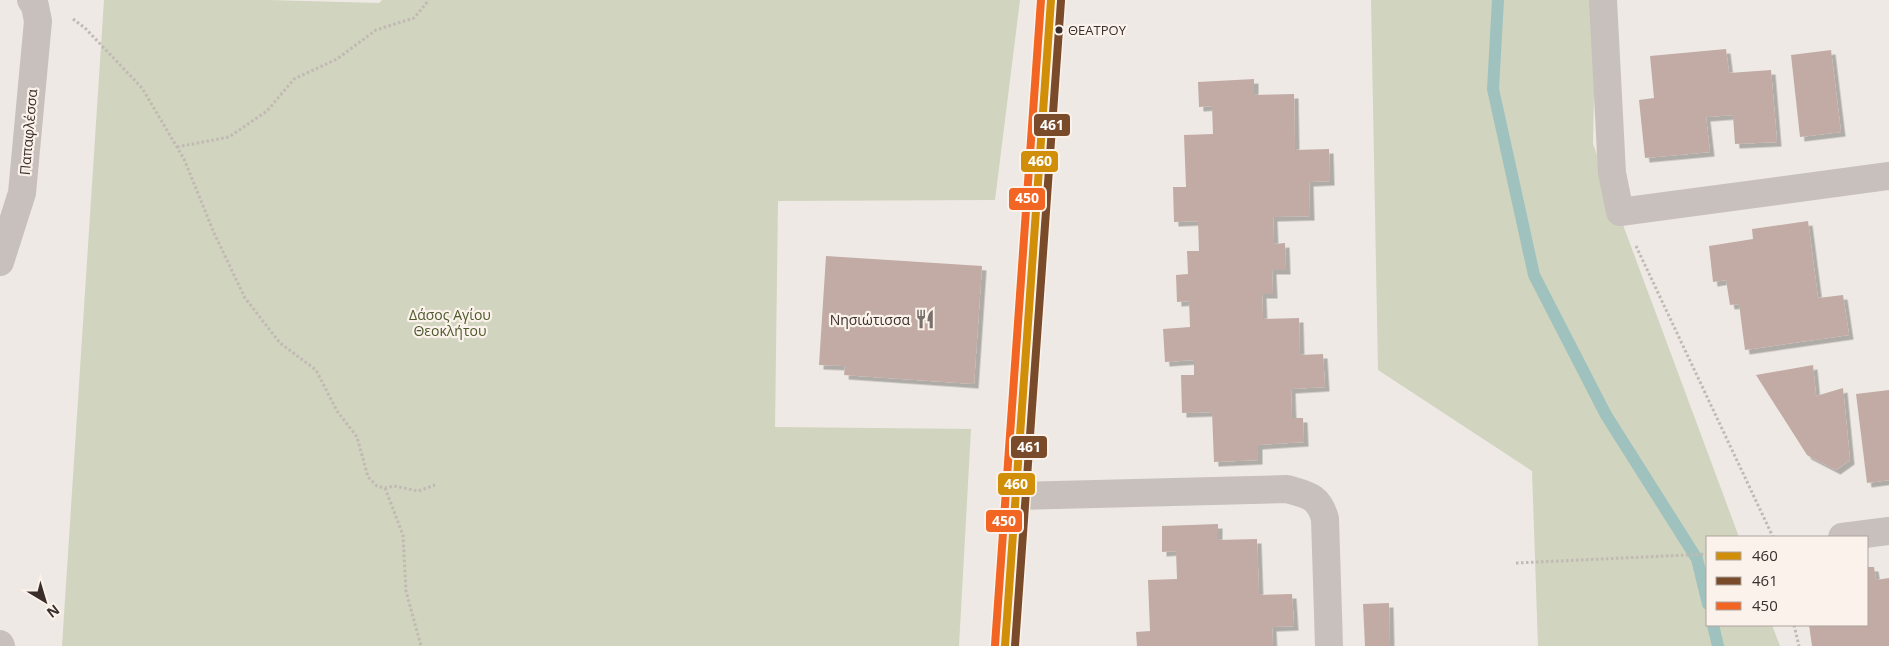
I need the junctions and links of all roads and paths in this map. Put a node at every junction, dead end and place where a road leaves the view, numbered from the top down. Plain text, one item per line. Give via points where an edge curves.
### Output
1 (429, 0) edge
2 (1603, 0) edge
3 (33, 3) edge
4 (1048, 3) edge
5 (177, 147) junction
6 (1889, 176) edge
7 (1620, 212) junction
8 (0, 262) edge
9 (435, 485) dead end
10 (385, 488) junction
11 (1017, 496) junction
12 (1889, 530) edge
13 (1773, 536) edge
14 (1849, 536) edge
15 (1706, 554) edge
16 (1516, 563) dead end
17 (1794, 626) edge
18 (421, 646) edge
19 (1004, 646) edge
20 (1329, 646) edge
21 (1799, 646) edge

1 - 5 path via 414,18 376,30 337,59 294,79 267,111 229,136
2 - 7 street via 1612,173
3 - 5 path via 77,21 85,28 142,88
3 - 8 street, Παπαφλέσσα via 38,21 22,193
4 - 11 main road
5 - 10 path via 245,298 280,343 316,370 336,411 357,437 368,477 377,486
6 - 7 street
7 - 13 path
9 - 10 path via 418,491 394,486
10 - 18 path via 403,535 406,592
11 - 19 main road
11 - 20 street via 1287,489 1310,496 1322,507 1325,519
12 - 14 street
15 - 16 path
17 - 21 path

